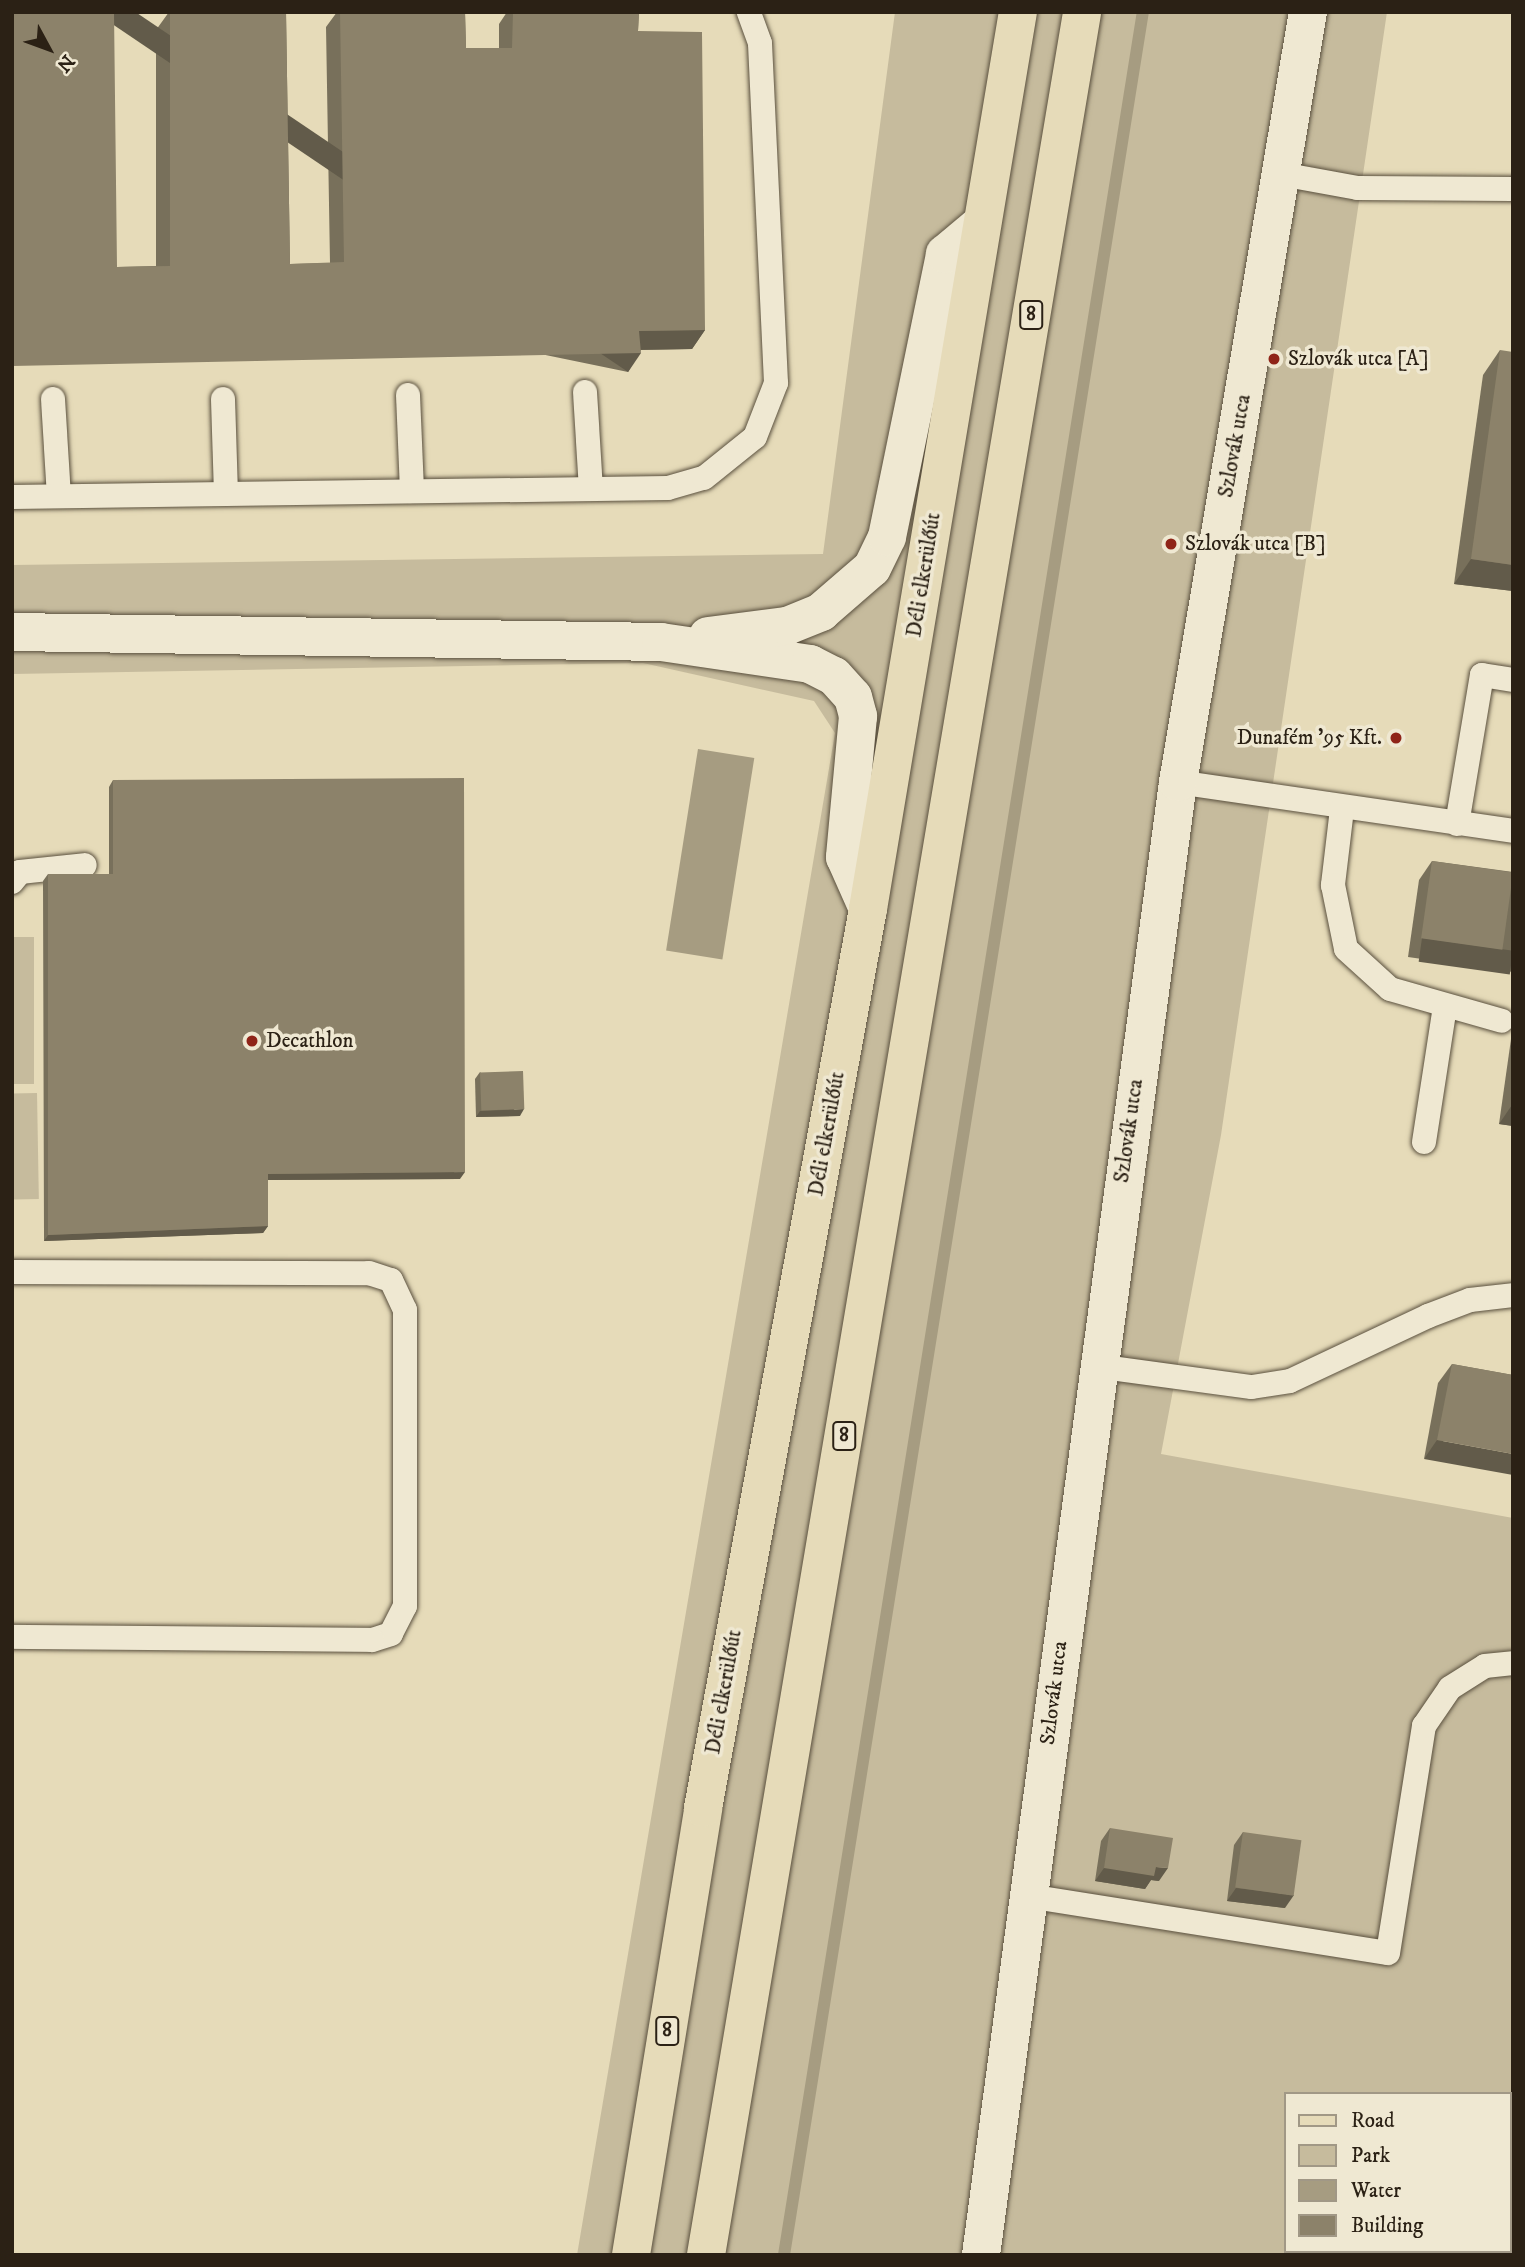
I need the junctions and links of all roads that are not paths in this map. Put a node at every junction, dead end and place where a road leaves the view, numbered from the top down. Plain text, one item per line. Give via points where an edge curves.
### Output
1 (749, 12) edge
2 (1018, 12) edge
3 (1082, 12) edge
4 (1308, 12) edge
5 (1281, 174) junction
6 (1513, 189) edge
7 (982, 223) junction
8 (586, 392) dead end
9 (408, 395) dead end
10 (52, 399) dead end
11 (223, 399) dead end
12 (591, 489) junction
13 (412, 491) junction
14 (226, 494) junction
15 (59, 496) junction
16 (12, 497) edge
17 (12, 632) edge
18 (661, 642) junction
19 (1513, 680) edge
20 (1178, 782) junction
21 (1342, 809) junction
22 (1457, 824) junction
23 (1513, 831) edge
24 (85, 865) dead end
25 (12, 881) edge
26 (868, 909) junction
27 (1445, 1007) junction
28 (1502, 1021) dead end
29 (1424, 1142) dead end
30 (12, 1272) edge
31 (1513, 1295) edge
32 (1096, 1366) junction
33 (12, 1637) edge
34 (1513, 1663) edge
35 (1028, 1896) junction
36 (631, 2255) edge
37 (706, 2255) edge
38 (981, 2255) edge

1 - 12 lane via 760,43 776,383 755,437 704,478 668,488
2 - 7 main road, Déli elkerülőút / 8
3 - 37 main road, 8
4 - 5 street, Szlovák utca
5 - 6 lane via 1357,188
5 - 20 street, Szlovák utca
7 - 18 street via 946,254 887,537 872,568 821,611 787,626
7 - 26 main road, Déli elkerülőút / 8
8 - 12 lane
9 - 13 lane
10 - 15 lane
11 - 14 lane
12 - 13 lane
13 - 14 lane
14 - 15 lane
15 - 16 lane
17 - 18 street
18 - 26 street via 810,664 835,676 853,697 857,751 845,858
19 - 22 lane via 1482,675
20 - 21 lane
20 - 32 street, Szlovák utca
21 - 22 lane
21 - 27 lane via 1333,885 1346,949 1390,989
22 - 23 lane
24 - 25 lane via 20,872
26 - 36 main road, Déli elkerülőút / 8 via 703,1808
27 - 28 lane
27 - 29 lane
30 - 33 lane via 369,1273 391,1280 405,1310 405,1606 390,1634 372,1640
31 - 32 lane via 1470,1300 1428,1316 1290,1381 1252,1387
32 - 35 street, Szlovák utca
34 - 35 lane via 1485,1666 1450,1688 1424,1726 1388,1953
35 - 38 street, Szlovák utca

